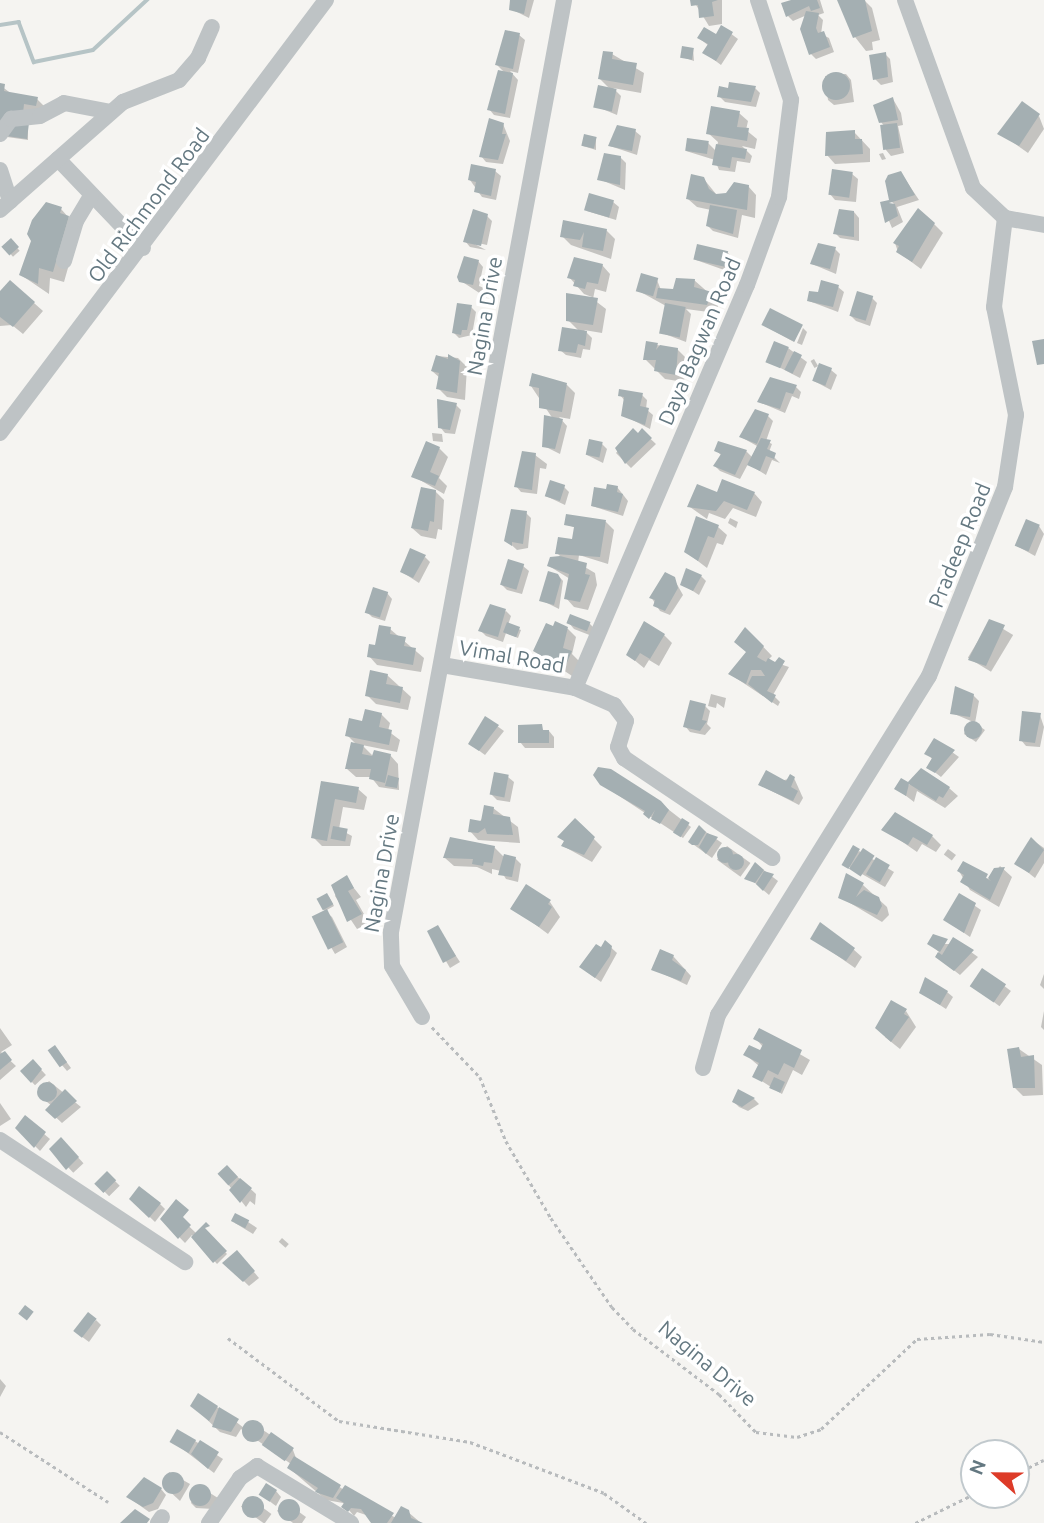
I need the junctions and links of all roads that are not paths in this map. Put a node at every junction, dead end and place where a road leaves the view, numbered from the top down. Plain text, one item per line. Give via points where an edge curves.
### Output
1 (326, 0) edge
2 (564, 0) edge
3 (758, 0) edge
4 (905, 0) edge
5 (212, 27) dead end
6 (111, 112) junction
7 (0, 134) edge
8 (58, 159) junction
9 (0, 170) edge
10 (91, 196) junction
11 (5, 206) edge
12 (1004, 218) junction
13 (1044, 225) edge
14 (143, 248) junction
15 (64, 261) dead end
16 (0, 433) edge
17 (442, 665) junction
18 (575, 688) junction
19 (772, 858) dead end
20 (422, 1017) road end
21 (703, 1068) dead end
22 (0, 1140) edge
23 (185, 1262) dead end
24 (209, 1523) edge
25 (351, 1523) edge

1 - 14 street, Old Richmond Road
2 - 17 street, Nagina Drive
3 - 18 street, Daya Bagwan Road via 791,100 779,197 747,285
4 - 12 street via 967,176
5 - 6 street via 198,58 179,80 140,94
6 - 7 street via 64,103 40,116 11,118
6 - 8 street
8 - 10 street
8 - 11 street
9 - 11 street
10 - 14 street
10 - 15 street via 76,221
12 - 13 street
12 - 21 street, Pradeep Road via 993,280 994,307 1016,415 1005,487 929,676 718,1015
14 - 16 street, Old Richmond Road
17 - 18 street, Vimal Road
17 - 20 street, Nagina Drive via 390,950 397,979
18 - 19 street, Vimal Road via 624,714 618,747 624,758
22 - 23 street
24 - 25 street via 240,1478 257,1466

